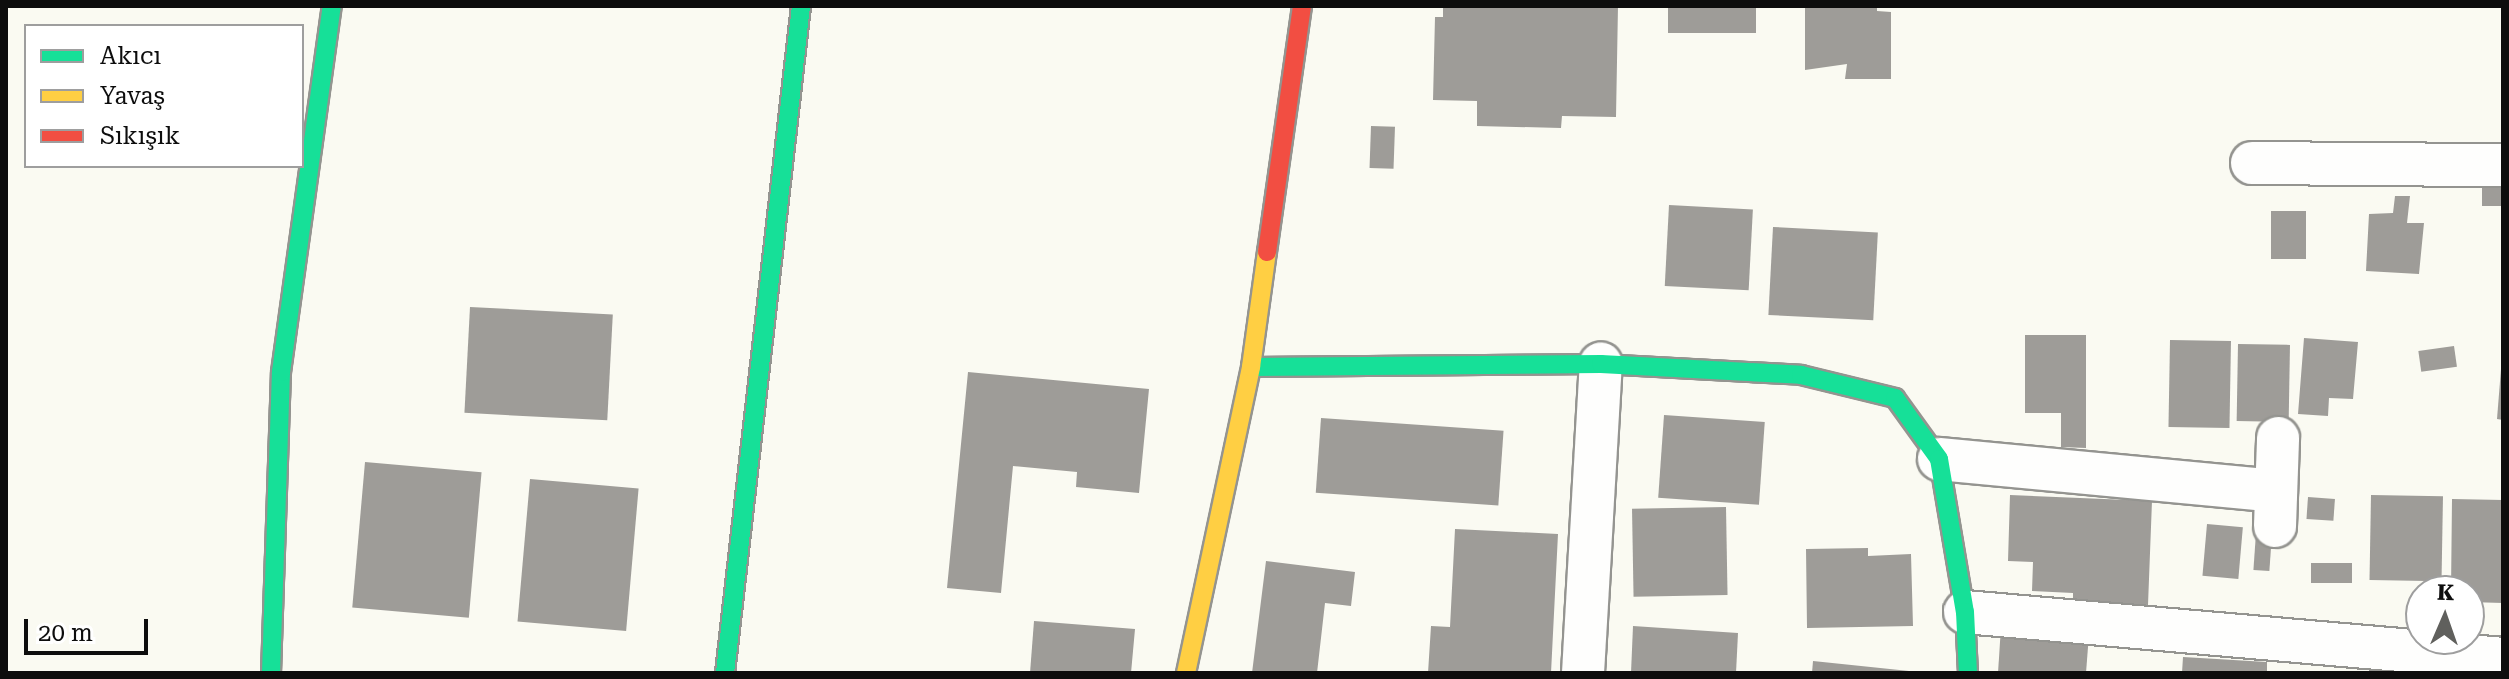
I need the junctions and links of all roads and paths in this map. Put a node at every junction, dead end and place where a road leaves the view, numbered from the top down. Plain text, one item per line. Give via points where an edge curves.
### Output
1 (332, 6) edge
2 (801, 6) edge
3 (1302, 6) edge
4 (2252, 163) dead end
5 (2503, 165) edge
6 (1601, 364) junction
7 (1251, 367) junction
8 (2278, 438) dead end
9 (1939, 459) junction
10 (1965, 612) junction
11 (2361, 659) edge
12 (2503, 659) edge
13 (1185, 671) edge
14 (271, 673) edge
15 (725, 673) edge
16 (1583, 673) edge
17 (1968, 673) edge

1 - 14 street via 281,372
2 - 15 street
3 - 7 street
4 - 5 street
6 - 7 street
6 - 9 street via 1801,375 1895,398
6 - 16 street
7 - 13 street
8 - 9 street via 2275,508
9 - 10 street
10 - 11 street
10 - 17 street
11 - 12 street

